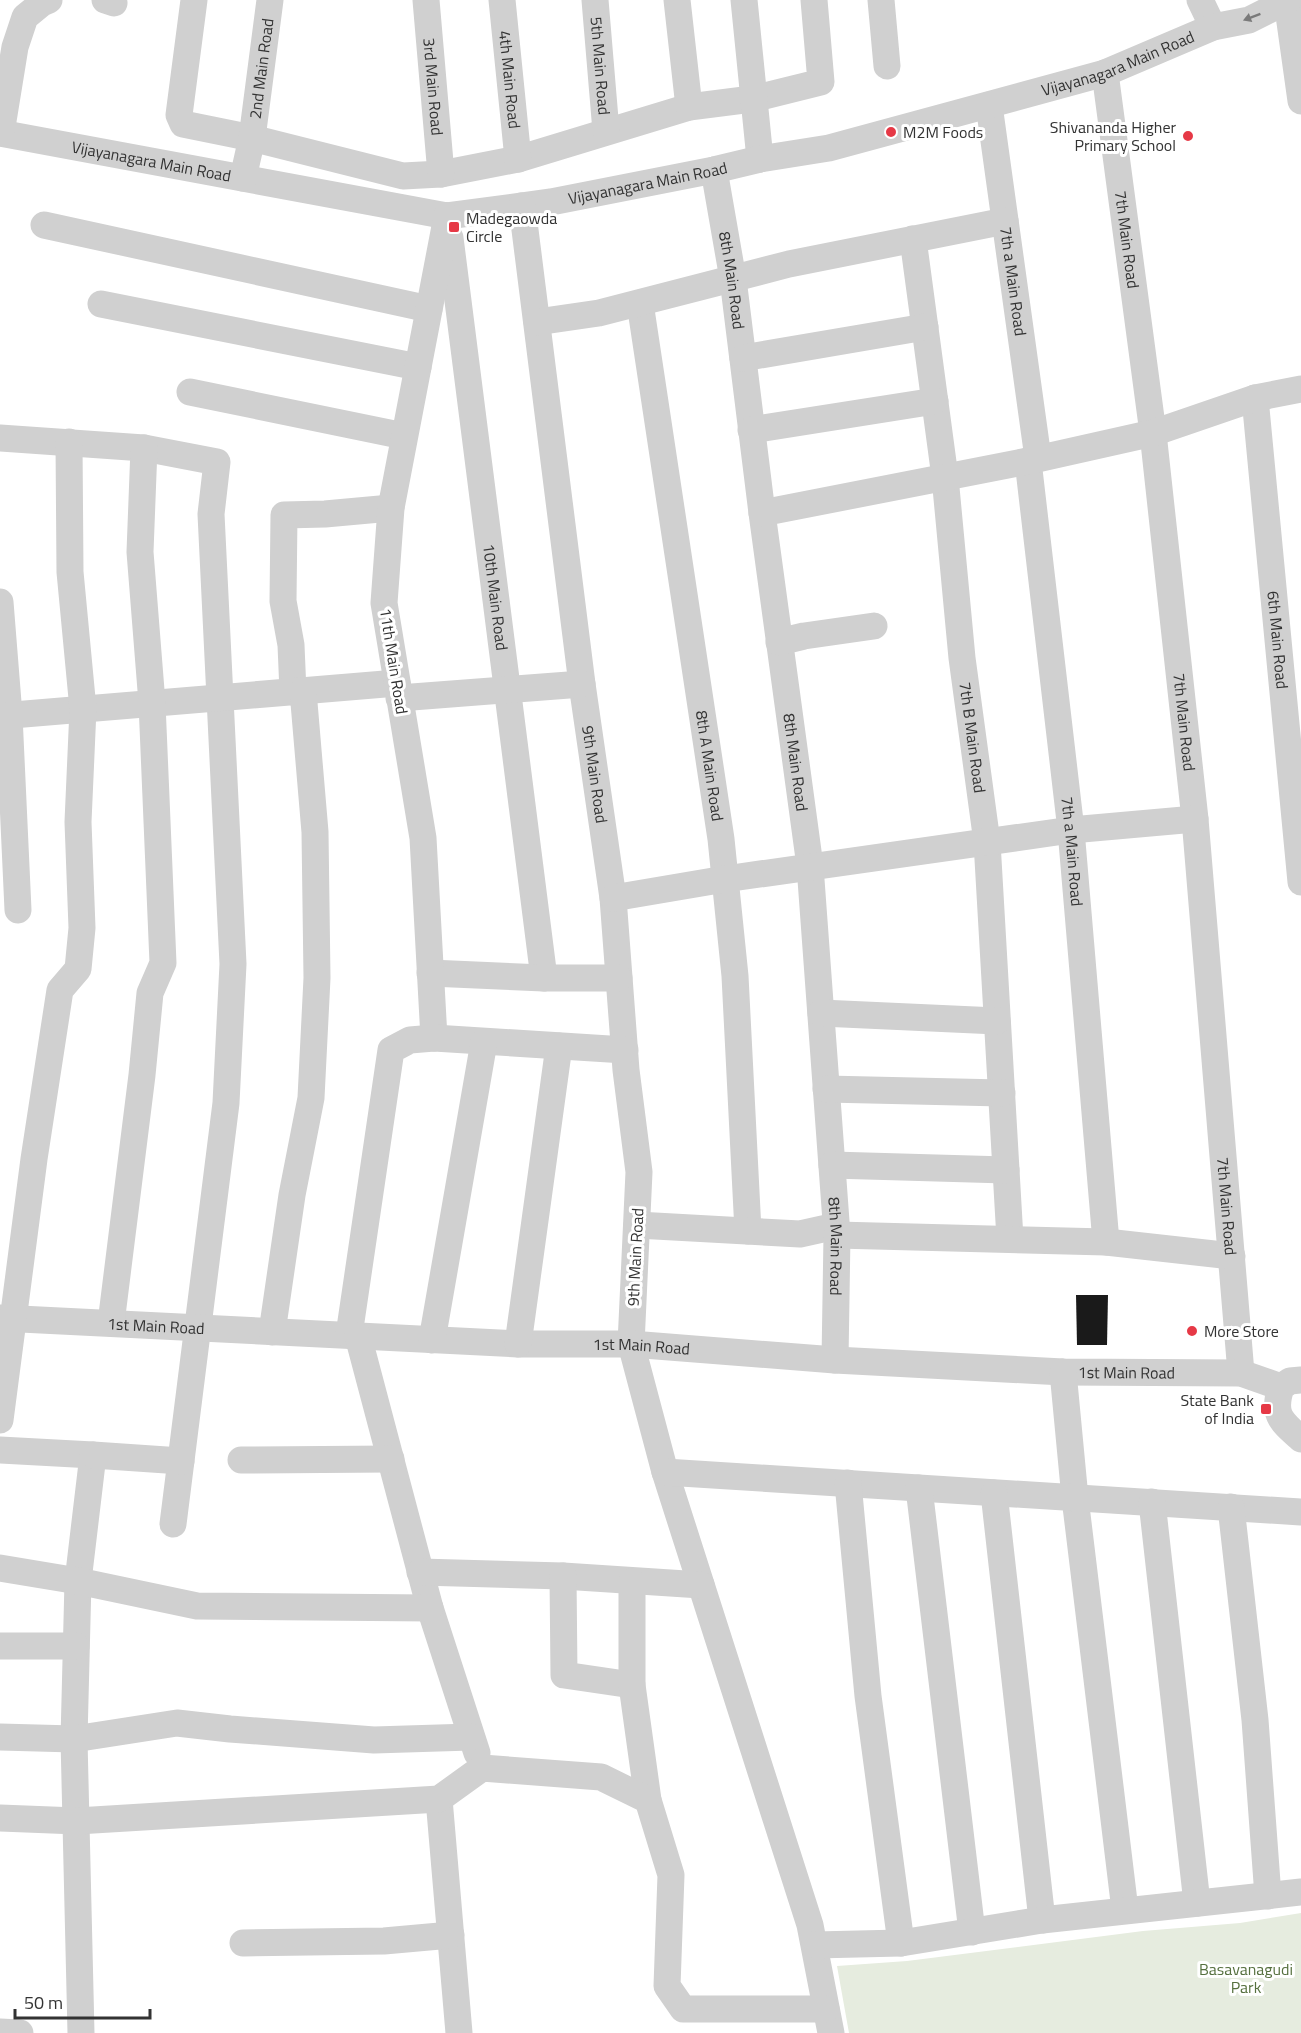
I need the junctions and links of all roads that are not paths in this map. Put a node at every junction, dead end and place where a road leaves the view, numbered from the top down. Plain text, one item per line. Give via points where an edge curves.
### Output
1 (49, 0) edge
2 (194, 0) edge
3 (270, 0) edge
4 (426, 0) edge
5 (502, 0) edge
6 (595, 0) edge
7 (677, 0) edge
8 (744, 0) edge
9 (814, 0) edge
10 (881, 0) edge
11 (1200, 0) edge
12 (1236, 0) edge
13 (1288, 1) edge
14 (1213, 27) junction
15 (887, 66) dead end
16 (1105, 74) junction
17 (752, 99) junction
18 (1301, 101) edge
19 (989, 105) junction
20 (689, 106) junction
21 (606, 131) junction
22 (0, 133) edge
23 (252, 138) junction
24 (518, 159) junction
25 (760, 159) junction
26 (714, 170) junction
27 (441, 174) junction
28 (243, 178) junction
29 (522, 206) junction
30 (447, 216) junction
31 (1005, 221) junction
32 (44, 225) dead end
33 (913, 239) junction
34 (733, 279) junction
35 (640, 303) junction
36 (101, 304) dead end
37 (429, 309) junction
38 (537, 322) junction
39 (925, 327) junction
40 (743, 358) junction
41 (418, 367) junction
42 (1301, 389) edge
43 (190, 392) dead end
44 (1255, 398) junction
45 (935, 401) junction
46 (752, 430) junction
47 (1153, 433) junction
48 (404, 436) junction
49 (0, 438) edge
50 (69, 442) junction
51 (144, 448) junction
52 (1033, 460) junction
53 (945, 477) junction
54 (391, 508) junction
55 (762, 513) junction
56 (0, 602) edge
57 (874, 626) dead end
58 (779, 642) junction
59 (582, 684) junction
60 (509, 690) junction
61 (398, 691) junction
62 (298, 692) junction
63 (220, 698) junction
64 (152, 704) junction
65 (83, 709) junction
66 (5, 716) edge
67 (1195, 819) junction
68 (1071, 830) junction
69 (987, 842) junction
70 (810, 866) junction
71 (725, 879) junction
72 (1301, 882) edge
73 (613, 898) junction
74 (18, 910) dead end
75 (430, 973) junction
76 (544, 978) junction
77 (619, 978) junction
78 (821, 1013) junction
79 (998, 1021) junction
80 (434, 1038) junction
81 (484, 1042) junction
82 (559, 1046) junction
83 (625, 1050) junction
84 (826, 1089) junction
85 (1002, 1093) junction
86 (832, 1165) junction
87 (1006, 1170) junction
88 (637, 1225) junction
89 (837, 1230) junction
90 (748, 1231) junction
91 (1010, 1239) junction
92 (1106, 1242) junction
93 (1232, 1256) junction
94 (7, 1318) edge
95 (111, 1323) junction
96 (197, 1328) junction
97 (272, 1332) junction
98 (354, 1336) junction
99 (432, 1340) junction
100 (518, 1344) junction
101 (631, 1344) junction
102 (835, 1360) junction
103 (1063, 1372) junction
104 (1241, 1373) junction
105 (1291, 1384) edge
106 (0, 1420) edge
107 (1301, 1439) edge
108 (0, 1450) edge
109 (93, 1455) junction
110 (391, 1459) junction
111 (241, 1460) dead end
112 (181, 1461) junction
113 (665, 1472) junction
114 (848, 1483) junction
115 (919, 1488) junction
116 (994, 1492) junction
117 (1075, 1498) junction
118 (1152, 1502) junction
119 (1231, 1507) junction
120 (1301, 1512) edge
121 (173, 1524) dead end
122 (0, 1568) edge
123 (420, 1572) junction
124 (563, 1576) junction
125 (78, 1581) junction
126 (632, 1582) junction
127 (701, 1585) junction
128 (430, 1608) junction
129 (0, 1646) edge
130 (76, 1646) junction
131 (632, 1685) junction
132 (0, 1737) edge
133 (471, 1737) junction
134 (74, 1739) junction
135 (482, 1768) junction
136 (439, 1799) junction
137 (648, 1800) junction
138 (0, 1818) edge
139 (77, 1821) junction
140 (1301, 1892) edge
141 (1268, 1896) junction
142 (1197, 1904) junction
143 (1125, 1910) junction
144 (1042, 1920) junction
145 (972, 1932) junction
146 (451, 1935) junction
147 (243, 1942) dead end
148 (901, 1942) junction
149 (815, 1945) junction
150 (828, 2021) edge
151 (0, 2032) edge
152 (20, 2033) edge
153 (81, 2033) edge
154 (459, 2033) edge

1 - 22 street via 25,16 15,47
2 - 23 street via 179,116 183,124
3 - 23 street, 2nd Main Road
4 - 27 street, 3rd Main Road
5 - 24 street, 4th Main Road
6 - 21 street, 5th Main Road
7 - 20 street
8 - 17 street
9 - 17 street via 821,82
10 - 15 street
11 - 14 street
12 - 14 street, Vijayanagara Main Road
13 -> 14 street, Vijayanagara Main Road via 1249,20
13 - 18 street
14 - 16 street, Vijayanagara Main Road
16 - 19 street, Vijayanagara Main Road
16 - 47 street, 7th Main Road
17 - 20 street
17 - 25 street
19 - 25 street, Vijayanagara Main Road via 829,148
19 - 31 street, 7th a Main Road
20 - 21 street
21 - 24 street
22 - 28 street, Vijayanagara Main Road
23 - 27 street via 403,176
23 - 28 street, 2nd Main Road
24 - 27 street
25 - 26 street, Vijayanagara Main Road
26 - 29 street, Vijayanagara Main Road
26 - 34 street, 8th Main Road
28 - 30 street, Vijayanagara Main Road
29 - 30 street, Vijayanagara Main Road
29 - 38 street, 9th Main Road
30 - 37 street, 11th Main Road
30 - 60 street, 10th Main Road
31 - 33 street
31 - 52 street, 7th a Main Road
32 - 37 street
33 - 34 street
33 - 39 street, 7th B Main Road
34 - 35 street
34 - 40 street, 8th Main Road
35 - 38 street
35 - 71 street, 8th A Main Road
36 - 41 street
37 - 41 street, 11th Main Road
38 - 59 street, 9th Main Road
39 - 40 street
39 - 45 street, 7th B Main Road
40 - 46 street, 8th Main Road
41 - 48 street, 11th Main Road
42 - 44 street
43 - 48 street
44 - 47 street
44 - 72 street, 6th Main Road
45 - 46 street
45 - 53 street, 7th B Main Road
46 - 55 street, 8th Main Road
47 - 52 street
47 - 67 street, 7th Main Road
48 - 54 street, 11th Main Road
49 - 50 street
50 - 51 street
50 - 65 street via 70,572
51 - 63 street via 217,462 211,514
51 - 64 street via 140,552
52 - 53 street
52 - 68 street, 7th a Main Road
53 - 55 street
53 - 69 street, 7th B Main Road via 962,658
54 - 61 street, 11th Main Road via 384,603
54 - 62 street via 284,515 283,601
55 - 58 street, 8th Main Road
56 - 66 street
57 - 58 street
58 - 70 street, 8th Main Road
59 - 60 street
59 - 73 street, 9th Main Road
60 - 61 street
60 - 76 street, 10th Main Road
61 - 62 street
61 - 75 street, 11th Main Road via 423,838
62 - 63 street
62 - 97 street via 315,832 317,989 311,1098
63 - 64 street
63 - 96 street via 233,964 226,1103
64 - 65 street
64 - 95 street via 163,963 150,993
65 - 66 street
65 - 94 street via 78,822 82,928 78,969 60,990
66 - 74 street
67 - 68 street
67 - 93 street, 7th Main Road
68 - 69 street
68 - 92 street, 7th a Main Road
69 - 70 street
69 - 79 street, 7th B Main Road
70 - 71 street
70 - 78 street, 8th Main Road
71 - 73 street
71 - 90 street, 8th A Main Road via 735,976
73 - 77 street, 9th Main Road
75 - 76 street
75 - 80 street, 11th Main Road
76 - 77 street
77 - 83 street, 9th Main Road
78 - 79 street
78 - 84 street, 8th Main Road
79 - 85 street, 7th B Main Road
80 - 81 street
80 - 98 street via 410,1040 391,1050
81 - 82 street
81 - 99 street
82 - 83 street
82 - 100 street
83 - 88 street, 9th Main Road via 639,1172
84 - 85 street
84 - 86 street, 8th Main Road
85 - 87 street, 7th B Main Road
86 - 87 street
86 - 89 street, 8th Main Road
87 - 91 street, 7th B Main Road
88 - 90 street
88 - 101 street, 9th Main Road
89 - 90 street via 800,1234
89 - 91 street
89 - 102 street, 8th Main Road
91 - 92 street
92 - 93 street
93 - 104 street, 7th Main Road
94 - 95 street, 1st Main Road
94 - 106 street
95 - 96 street, 1st Main Road
96 - 97 street, 1st Main Road
96 - 112 street
97 - 98 street, 1st Main Road
98 - 99 street, 1st Main Road
98 - 110 street
99 - 100 street, 1st Main Road
100 - 101 street, 1st Main Road
101 - 102 street, 1st Main Road
101 - 113 street, 9th Main Road
102 - 103 street, 1st Main Road
103 - 104 street, 1st Main Road
103 - 117 street
104 - 105 street, 1st Main Road
105 - 107 street via 1276,1401 1276,1408 1284,1424
108 - 109 street
109 - 112 street
109 - 125 street
110 - 111 street
110 - 123 street
112 - 121 street
113 - 114 street
113 - 127 street, 9th Main Road
114 - 115 street
114 - 148 street via 868,1696
115 - 116 street
115 - 145 street
116 - 117 street
116 - 144 street
117 - 118 street
117 - 143 street
118 - 119 street
118 - 142 street
119 - 120 street
119 - 141 street via 1255,1720
122 - 125 street
123 - 124 street
123 - 128 street
124 - 126 street
124 - 131 street via 564,1675
125 - 128 street via 197,1606
125 - 130 street
126 - 127 street
126 - 131 street
127 - 149 street, 9th Main Road
128 - 133 street
129 - 130 street
130 - 134 street
131 - 137 street
132 - 134 street
133 - 134 street via 374,1740 177,1723
133 - 135 street
134 - 139 street
135 - 136 street
135 - 137 street via 601,1777
136 - 139 street
136 - 146 street
137 - 150 street via 671,1875 667,1986 682,2009
138 - 139 street
139 - 153 street
140 - 141 street
141 - 142 street
142 - 143 street
143 - 144 street
144 - 145 street
145 - 148 street
146 - 147 street via 384,1941
146 - 154 street
148 - 149 street
149 - 150 street, 9th Main Road
151 - 152 street

